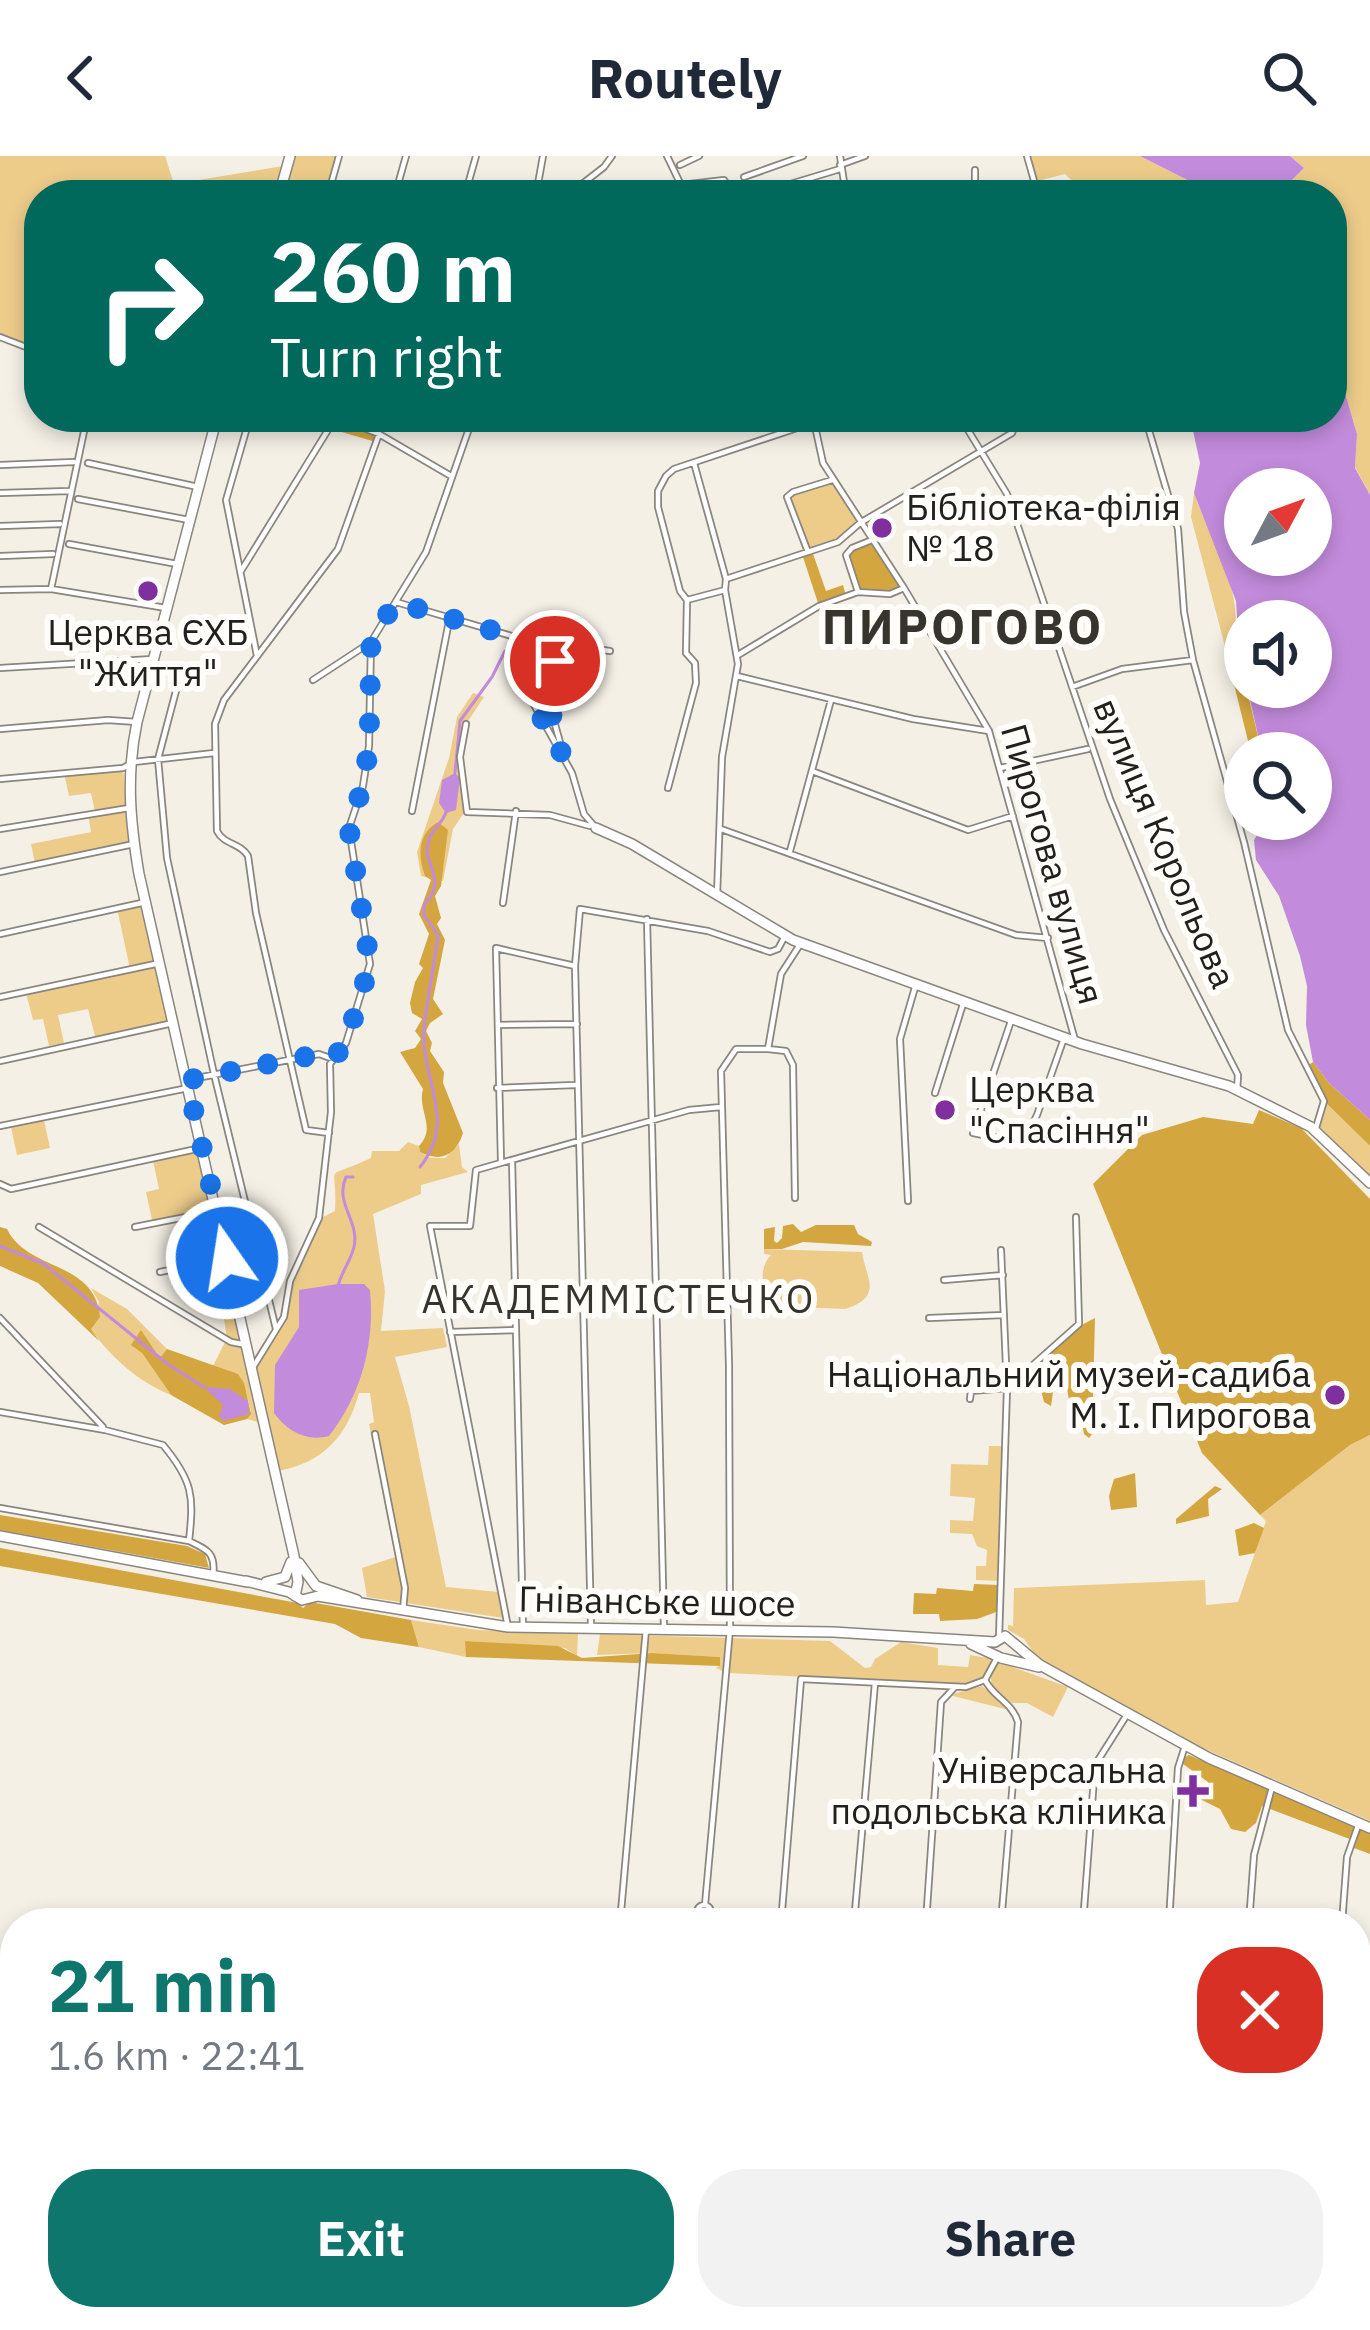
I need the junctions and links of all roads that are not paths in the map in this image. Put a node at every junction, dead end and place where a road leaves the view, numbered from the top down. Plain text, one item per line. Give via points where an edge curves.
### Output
1 (612, 156) edge
2 (699, 156) edge
3 (803, 156) edge
4 (840, 156) edge
5 (865, 156) edge
6 (680, 165) dead end
7 (840, 167) junction
8 (975, 170) dead end
9 (744, 177) dead end
10 (587, 180) edge
11 (800, 180) edge
12 (843, 180) edge
13 (975, 180) edge
14 (84, 432) edge
15 (213, 432) edge
16 (245, 432) edge
17 (326, 432) edge
18 (375, 432) edge
19 (467, 432) edge
20 (780, 432) edge
21 (815, 432) edge
22 (970, 432) edge
23 (1013, 432) edge
24 (1149, 432) edge
25 (379, 434) junction
26 (983, 452) junction
27 (74, 462) dead end
28 (88, 463) dead end
29 (694, 463) junction
30 (0, 465) edge
31 (451, 476) junction
32 (832, 480) junction
33 (198, 487) junction
34 (70, 491) dead end
35 (0, 493) edge
36 (78, 499) dead end
37 (189, 520) junction
38 (860, 523) junction
39 (60, 524) dead end
40 (0, 526) edge
41 (872, 539) junction
42 (69, 544) dead end
43 (808, 552) junction
44 (53, 554) dead end
45 (0, 556) edge
46 (177, 565) junction
47 (240, 572) junction
48 (726, 579) junction
49 (904, 588) junction
50 (51, 589) junction
51 (0, 590) edge
52 (724, 590) junction
53 (858, 592) junction
54 (688, 600) junction
55 (395, 602) junction
56 (166, 608) junction
57 (450, 616) junction
58 (371, 642) junction
59 (610, 652) dead end
60 (738, 655) junction
61 (257, 656) junction
62 (153, 659) junction
63 (1193, 660) junction
64 (0, 668) edge
65 (181, 672) dead end
66 (737, 676) junction
67 (313, 680) dead end
68 (1072, 687) junction
69 (831, 700) junction
70 (137, 722) junction
71 (466, 724) dead end
72 (0, 729) edge
73 (989, 731) junction
74 (1091, 749) junction
75 (561, 752) junction
76 (214, 753) junction
77 (158, 759) junction
78 (129, 766) junction
79 (1000, 768) junction
80 (812, 771) junction
81 (0, 779) edge
82 (668, 788) dead end
83 (129, 808) junction
84 (412, 811) dead end
85 (516, 812) junction
86 (1013, 816) junction
87 (596, 828) junction
88 (0, 829) edge
89 (721, 829) junction
90 (134, 844) junction
91 (790, 852) junction
92 (0, 872) edge
93 (717, 896) junction
94 (146, 902) junction
95 (502, 902) dead end
96 (647, 919) junction
97 (0, 934) edge
98 (785, 936) junction
99 (1048, 938) junction
100 (801, 943) junction
101 (160, 963) junction
102 (575, 966) junction
103 (916, 984) junction
104 (0, 997) edge
105 (964, 1001) junction
106 (1012, 1018) junction
107 (173, 1023) junction
108 (577, 1024) junction
109 (496, 1025) junction
110 (1070, 1040) junction
111 (768, 1049) junction
112 (288, 1059) junction
113 (333, 1059) junction
114 (0, 1061) edge
115 (214, 1074) junction
116 (188, 1084) junction
117 (578, 1085) junction
118 (497, 1088) junction
119 (1237, 1090) junction
120 (935, 1093) dead end
121 (721, 1107) junction
122 (652, 1120) junction
123 (0, 1126) edge
124 (1315, 1130) junction
125 (329, 1133) junction
126 (578, 1141) junction
127 (202, 1148) junction
128 (512, 1160) junction
129 (501, 1163) junction
130 (1370, 1183) edge
131 (0, 1184) edge
132 (795, 1198) dead end
133 (908, 1201) dead end
134 (216, 1211) junction
135 (1076, 1217) dead end
136 (39, 1227) dead end
137 (135, 1227) dead end
138 (1001, 1250) dead end
139 (227, 1258) junction
140 (160, 1272) dead end
141 (1003, 1275) junction
142 (944, 1280) dead end
143 (1004, 1315) junction
144 (0, 1318) edge
145 (929, 1318) dead end
146 (276, 1330) junction
147 (516, 1330) junction
148 (451, 1332) junction
149 (247, 1346) junction
150 (252, 1369) junction
151 (1007, 1388) junction
152 (970, 1399) dead end
153 (0, 1412) edge
154 (105, 1430) junction
155 (375, 1435) dead end
156 (0, 1508) edge
157 (0, 1536) edge
158 (189, 1541) junction
159 (292, 1550) junction
160 (213, 1576) junction
161 (251, 1582) junction
162 (301, 1590) junction
163 (357, 1600) junction
164 (377, 1606) junction
165 (403, 1611) junction
166 (508, 1627) junction
167 (523, 1627) junction
168 (591, 1627) junction
169 (646, 1628) junction
170 (664, 1628) junction
171 (730, 1629) junction
172 (1002, 1647) junction
173 (985, 1680) junction
174 (875, 1683) junction
175 (954, 1688) junction
176 (1127, 1713) junction
177 (1185, 1745) junction
178 (1272, 1787) junction
179 (1365, 1825) edge
180 (621, 1908) edge
181 (702, 1908) edge
182 (782, 1908) edge
183 (855, 1908) edge
184 (927, 1908) edge
185 (1001, 1908) edge
186 (1084, 1908) edge
187 (1170, 1908) edge
188 (1250, 1908) edge
189 (1343, 1908) edge

1 - 10 street
2 - 6 street
3 - 9 street
4 - 7 street
5 - 7 street
7 - 11 street
7 - 12 street
8 - 13 street
14 - 50 street
15 - 33 main road
16 - 47 street via 226,495
17 - 47 street
18 - 25 street
19 - 31 street
20 - 29 street
21 - 32 street, Пирогова вулиця
22 - 26 street, вулиця Корольова
23 - 26 street
24 - 63 street via 1178,529
25 - 31 street
25 - 61 street via 341,544
26 - 38 street
26 - 68 street, вулиця Корольова via 1007,494
27 - 30 street
28 - 33 street
29 - 48 street
29 - 54 street via 666,476 658,498 677,586
31 - 55 street via 436,530
32 - 38 street, Пирогова вулиця
32 - 43 street via 788,495
33 - 37 main road
34 - 35 street
36 - 37 street
37 - 46 main road
38 - 41 street, Пирогова вулиця
38 - 43 street
39 - 40 street
41 - 49 street, Пирогова вулиця
41 - 53 street via 846,555
42 - 46 street
43 - 48 street
44 - 45 street
46 - 56 main road
47 - 61 street
48 - 52 street
49 - 53 street
49 - 73 street, Пирогова вулиця
50 - 51 street
50 - 56 street
52 - 54 street
52 - 60 street
53 - 60 street
54 - 82 street via 686,652 696,683
55 - 57 street
55 - 58 street
56 - 62 main road
57 - 75 street via 515,637 533,703
57 - 84 street
58 - 67 street
58 - 113 street via 369,746 349,828 370,964 346,1043
59 - 75 street via 574,646 555,661 547,696
60 - 66 street
61 - 76 street via 218,709
62 - 64 street
62 - 70 main road
63 - 68 street via 1122,669
63 - 124 street via 1291,1039 1324,1101
65 - 77 street
66 - 69 street
66 - 89 street
68 - 74 street, вулиця Корольова
69 - 73 street
69 - 80 street
70 - 72 street
70 - 78 main road
71 - 85 street via 465,810
73 - 79 street, Пирогова вулиця
74 - 79 street
74 - 119 street, вулиця Корольова via 1164,930 1238,1075
75 - 87 street
76 - 77 street
76 - 112 street via 217,831 247,853
77 - 78 street
77 - 115 street via 167,858
78 - 81 street
78 - 83 main road
79 - 86 street, Пирогова вулиця
80 - 86 street via 968,830
80 - 91 street
83 - 88 street
83 - 90 main road
85 - 87 street
85 - 95 street
86 - 99 street, Пирогова вулиця
87 - 93 main road
89 - 91 street
89 - 93 street
90 - 92 street
90 - 94 main road
91 - 99 street via 1016,935
93 - 98 main road
94 - 97 street
94 - 101 main road
96 - 98 street via 770,952
96 - 102 street via 580,909
96 - 122 street
98 - 100 main road
99 - 110 street, Пирогова вулиця
100 - 103 main road
100 - 111 street via 781,974
101 - 104 street
101 - 107 main road
102 - 108 street
102 - 109 street via 496,948
103 - 105 main road
103 - 133 street via 900,1039
105 - 106 main road
105 - 120 street
106 - 110 main road
106 - 110 street via 973,1133 1023,1143
107 - 114 street
107 - 116 main road
108 - 109 street
108 - 117 street
109 - 118 street
110 - 119 main road, Пирогова вулиця
111 - 121 street via 736,1049 724,1062
111 - 132 street via 786,1051 793,1065
112 - 113 street
112 - 115 street
112 - 125 street via 306,1130
113 - 125 street
115 - 116 street
115 - 146 street
116 - 123 street
116 - 127 main road
117 - 118 street
117 - 126 street
118 - 129 street
119 - 124 main road, Пирогова вулиця
121 - 122 street
121 - 171 street
122 - 126 street
122 - 170 street
124 - 130 main road, Пирогова вулиця
125 - 146 street via 320,1218
126 - 128 street
126 - 168 street
127 - 131 street via 11,1189
127 - 134 main road
128 - 129 street
128 - 147 street
129 - 148 street via 476,1170 468,1228 430,1226
134 - 137 street
134 - 139 main road
135 - 151 street via 1081,1320
136 - 149 street
138 - 141 street
139 - 140 street
139 - 149 main road
141 - 142 street
141 - 143 street
143 - 145 street
143 - 151 street
144 - 154 street
146 - 150 street
147 - 148 street
147 - 167 street
148 - 166 street
149 - 150 main road
150 - 159 main road
151 - 152 street via 982,1387
151 - 172 street
153 - 154 street
154 - 158 street via 163,1444 176,1460 194,1497
155 - 165 street
156 - 158 street
157 - 160 main road
158 - 160 street via 210,1550
159 - 161 main road via 285,1577
159 - 162 main road
159 - 163 main road via 311,1582
160 - 161 main road
161 - 162 main road
162 - 163 main road, Гніванське шосе
162 - 164 main road, Гніванське шосе
163 - 164 main road, Гніванське шосе
164 - 165 main road, Гніванське шосе
165 - 166 main road, Гніванське шосе
166 - 167 main road, Гніванське шосе
167 - 168 main road, Гніванське шосе
168 - 169 main road, Гніванське шосе
169 - 170 main road, Гніванське шосе
169 - 180 street
170 - 171 main road, Гніванське шосе
171 - 172 main road, Гніванське шосе
171 - 181 street
172 - 173 street
172 - 176 main road, Гніванське шосе
173 - 175 street
173 - 185 street via 1018,1722
174 - 175 street
174 - 182 street via 801,1678
174 - 183 street
175 - 184 street via 941,1702
176 - 177 main road, Гніванське шосе
176 - 186 street via 1095,1765
177 - 178 main road, Гніванське шосе
177 - 187 street
178 - 179 main road, Гніванське шосе
178 - 188 street
179 - 189 street via 1347,1857

